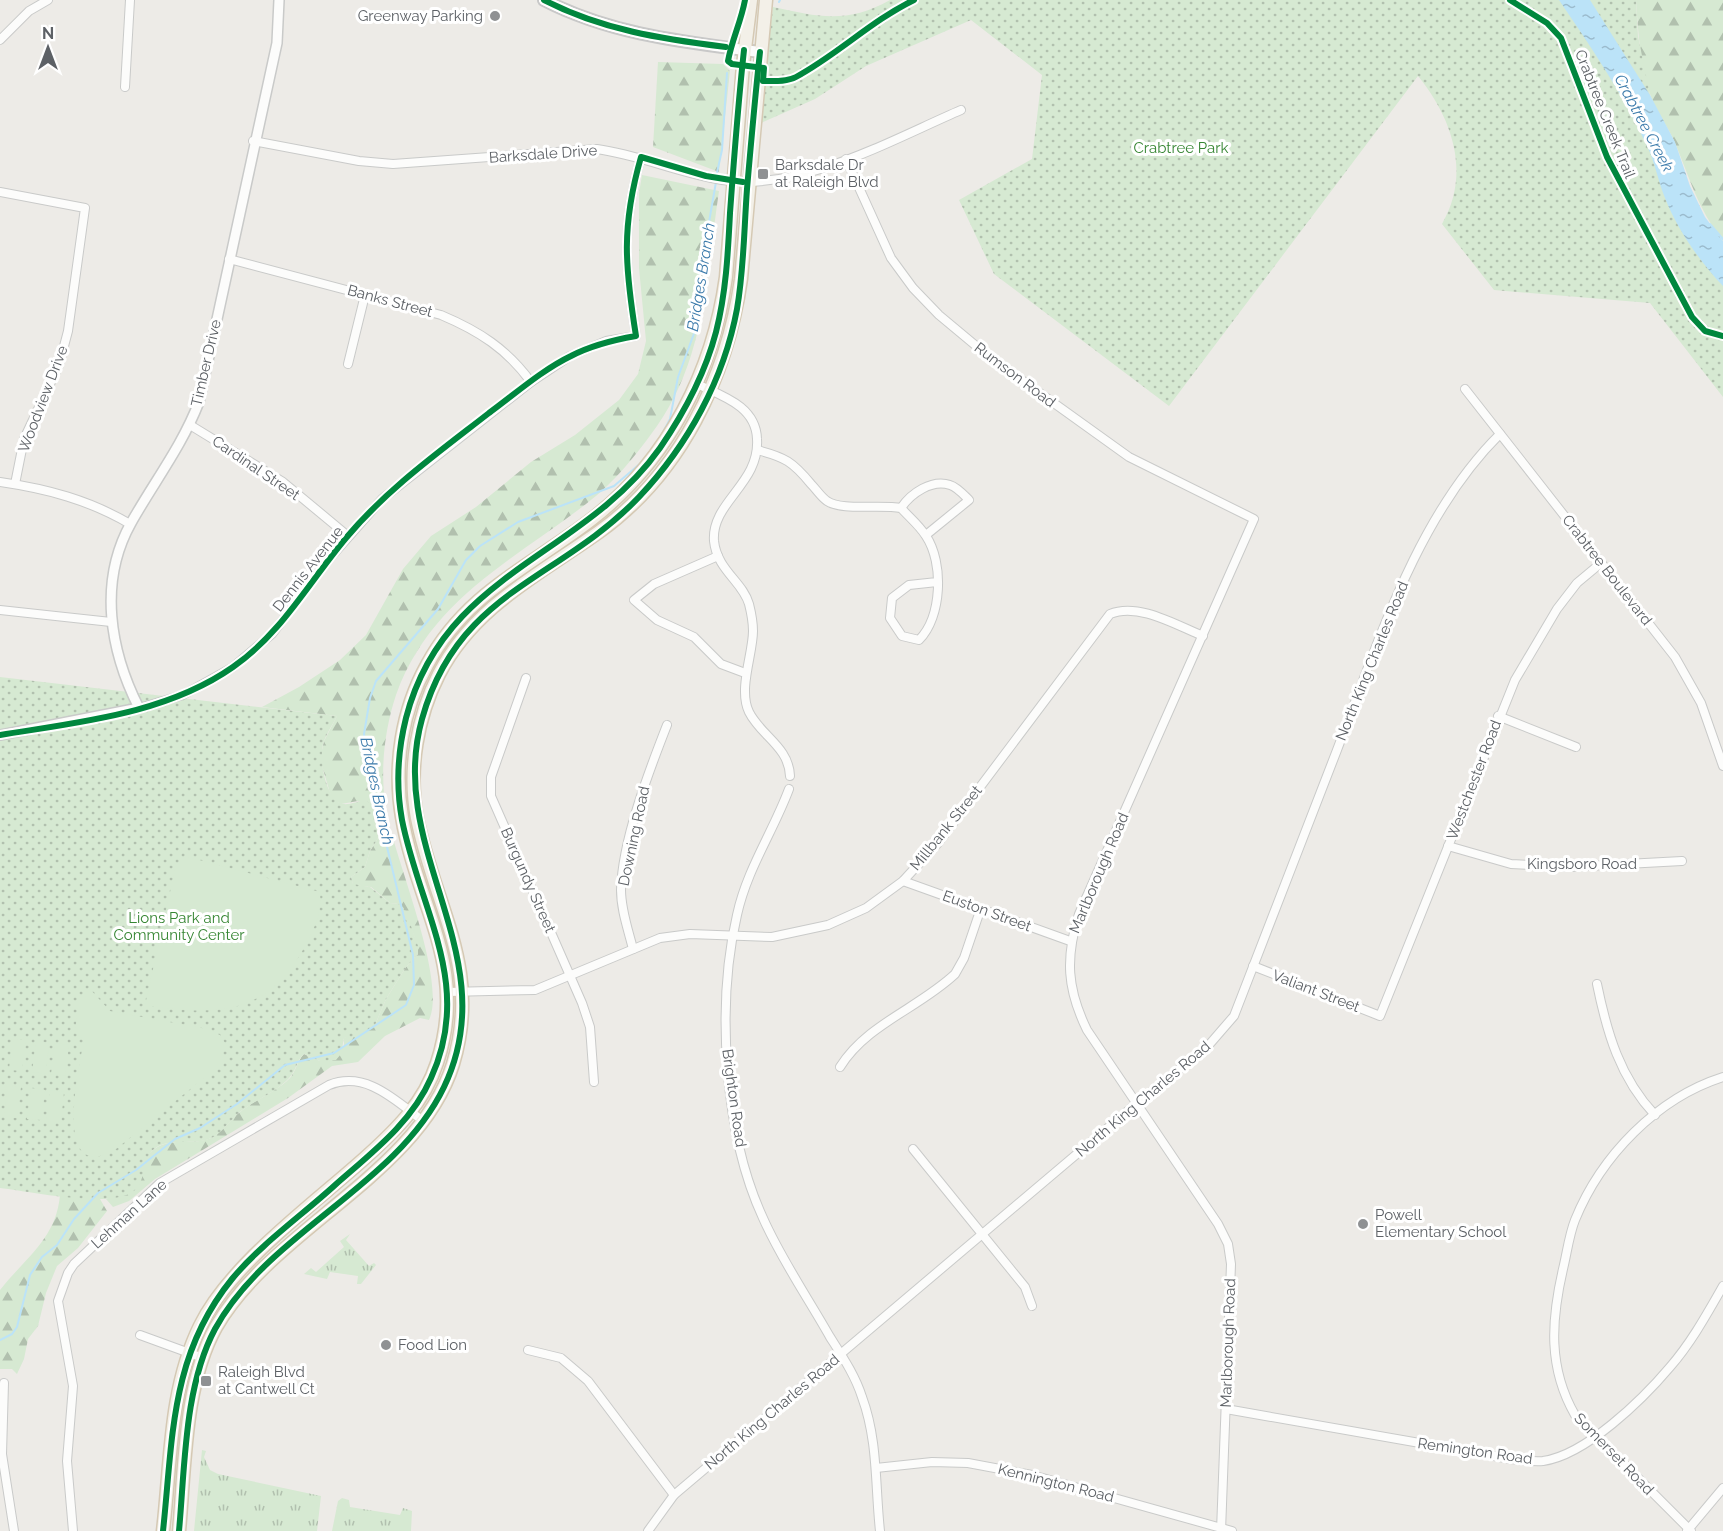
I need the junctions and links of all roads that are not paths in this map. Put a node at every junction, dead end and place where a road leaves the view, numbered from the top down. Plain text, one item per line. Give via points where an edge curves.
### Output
1 (48, 0) edge
2 (130, 0) edge
3 (279, 0) edge
4 (544, 0) edge
5 (751, 0) edge
6 (766, 0) edge
7 (0, 40) edge
8 (744, 50) junction
9 (760, 52) junction
10 (125, 87) dead end
11 (961, 110) dead end
12 (253, 141) junction
13 (641, 157) junction
14 (846, 159) junction
15 (733, 181) junction
16 (748, 182) junction
17 (0, 192) edge
18 (229, 259) junction
19 (365, 295) junction
20 (348, 364) dead end
21 (531, 382) junction
22 (697, 384) junction
23 (1465, 389) dead end
24 (711, 391) junction
25 (190, 425) junction
26 (1500, 434) junction
27 (757, 450) junction
28 (0, 482) edge
29 (15, 484) junction
30 (901, 508) junction
31 (1254, 519) joint
32 (130, 524) junction
33 (926, 535) junction
34 (348, 536) junction
35 (718, 556) junction
36 (1601, 564) junction
37 (937, 582) junction
38 (0, 610) edge
39 (111, 622) junction
40 (1203, 636) junction
41 (745, 673) junction
42 (526, 678) dead end
43 (139, 708) junction
44 (1498, 716) junction
45 (667, 725) dead end
46 (0, 735) edge
47 (1576, 747) dead end
48 (1723, 766) edge
49 (790, 776) dead end
50 (789, 789) dead end
51 (1448, 846) junction
52 (1682, 861) dead end
53 (903, 880) junction
54 (981, 908) junction
55 (734, 936) junction
56 (1070, 941) junction
57 (633, 949) junction
58 (1253, 966) junction
59 (570, 978) junction
60 (1597, 984) dead end
61 (448, 993) junction
62 (464, 993) junction
63 (1380, 1016) joint
64 (840, 1067) dead end
65 (1723, 1077) edge
66 (594, 1082) dead end
67 (1136, 1105) junction
68 (411, 1112) junction
69 (1654, 1115) junction
70 (423, 1121) junction
71 (913, 1149) dead end
72 (984, 1235) junction
73 (1723, 1286) edge
74 (1032, 1306) dead end
75 (140, 1335) dead end
76 (528, 1350) dead end
77 (188, 1353) junction
78 (840, 1353) junction
79 (203, 1358) junction
80 (4, 1383) dead end
81 (1226, 1409) junction
82 (1594, 1437) junction
83 (876, 1468) junction
84 (1723, 1488) edge
85 (674, 1495) junction
86 (1221, 1529) edge
87 (1689, 1530) edge
88 (14, 1531) edge
89 (73, 1531) edge
90 (164, 1531) edge
91 (179, 1531) edge
92 (648, 1531) edge
93 (880, 1531) edge
94 (1232, 1531) edge

1 - 7 street via 29,11
2 - 10 street
3 - 12 street, Timber Drive via 277,43
4 - 8 main road via 622,31
5 - 8 main road
6 - 9 main road
8 - 9 main road
8 - 15 main road
9 - 16 main road
11 - 14 street, Barksdale Drive
12 - 13 street, Barksdale Drive via 393,164 573,149
12 - 18 street, Timber Drive
13 - 15 street, Barksdale Drive
13 - 21 street, Dennis Avenue via 625,234 636,336 606,341 570,356
14 - 16 street, Barksdale Drive via 811,173
14 - 31 street, Rumson Road via 891,258 939,315 987,355 1129,458
15 - 16 street, Barksdale Drive
15 - 22 main road via 722,307
16 - 24 main road via 736,310
17 - 29 street, Woodview Drive via 85,208 68,331 59,365 24,439
18 - 19 street, Banks Street
18 - 25 street, Timber Drive via 206,372
19 - 20 street
19 - 21 street, Banks Street via 441,315 472,328 496,343
21 - 34 street, Dennis Avenue via 382,499
22 - 24 street
22 - 61 main road via 660,448 625,489 592,518 491,588 452,626 424,669 413,695 401,742 402,819 437,932
23 - 26 street, Crabtree Boulevard
24 - 27 street via 732,400 752,417
24 - 62 main road via 672,456 636,500 602,530 486,612 450,654 428,700 416,745 417,817 452,929
25 - 32 street, Timber Drive
25 - 34 street, Cardinal Street via 283,482
26 - 36 street, Crabtree Boulevard
26 - 58 street, North King Charles Road via 1479,454 1455,487 1405,578
27 - 30 street via 795,465 827,501 843,507
27 - 35 street via 754,466 715,524
28 - 29 street
29 - 32 street via 58,492
30 - 33 street
30 - 33 street via 908,497 943,484 952,486 969,500
31 - 40 street, Marlborough Road
32 - 39 street, Timber Drive via 114,573
33 - 37 street via 934,552
34 - 43 street, Dennis Avenue via 272,634 233,667 183,696
35 - 41 street via 749,601 753,631
35 - 41 street via 654,584 634,600 657,620 694,637 721,664
36 - 44 street, Westchester Road via 1577,583 1557,609
36 - 48 street, Crabtree Boulevard via 1691,682
37 - 37 street via 937,609 930,630 919,640 902,636 890,618 892,598 909,585
38 - 39 street
39 - 43 street, Timber Drive via 120,667
40 - 53 street, Millbank Street via 1144,613 1118,610 1110,614 938,843
40 - 56 street, Marlborough Road
41 - 49 street via 748,711 790,763
42 - 59 street, Burgundy Street via 490,777 491,795
43 - 46 street, Dennis Avenue
44 - 47 street
44 - 51 street, Westchester Road
45 - 57 street, Downing Road via 645,782 623,874 623,910
50 - 55 street, Brighton Road via 746,881
51 - 52 street, Kingsboro Road via 1511,864 1570,867
51 - 63 street, Westchester Road
53 - 54 street, Euston Street
53 - 55 street, Millbank Street via 866,908 828,925 772,937
54 - 56 street, Euston Street
54 - 64 street via 955,974 865,1037
55 - 57 street, Millbank Street via 690,934 660,938
55 - 78 street, Brighton Road via 725,1016 726,1046 742,1157 763,1218
56 - 67 street, Marlborough Road via 1070,975 1076,1007
57 - 59 street, Millbank Street
58 - 63 street, Valiant Street
58 - 67 street, North King Charles Road via 1234,1016 1208,1046
59 - 62 street, Millbank Street via 535,990
59 - 66 street, Burgundy Street via 590,1027
60 - 69 street via 1604,1018 1624,1074
61 - 62 street, Millbank Street
61 - 68 main road via 447,1022 437,1063
62 - 70 main road via 462,1025 452,1068
65 - 69 street, Somerset Road via 1681,1096
67 - 72 street, North King Charles Road
67 - 81 street, Marlborough Road via 1228,1244 1231,1264
68 - 70 street, Lehman Lane
68 - 77 main road via 399,1128 235,1275 201,1324
68 - 89 street, Lehman Lane via 372,1085 347,1081 329,1085 160,1183 74,1264 58,1301 73,1386 67,1461
69 - 82 street, Somerset Road via 1606,1164 1584,1203 1575,1221 1560,1284 1553,1326 1557,1376 1563,1396
70 - 79 main road via 410,1138 246,1285 214,1330
71 - 72 street
72 - 74 street via 1025,1287
72 - 78 street, North King Charles Road
73 - 82 street, Remington Road via 1671,1366 1639,1400
75 - 77 street
76 - 85 street via 561,1358 588,1381
77 - 79 street
77 - 90 main road via 177,1399
78 - 83 street, Brighton Road via 862,1395 873,1431
78 - 85 street, North King Charles Road
79 - 91 main road via 192,1401
80 - 88 street via 2,1454
81 - 82 street, Remington Road via 1511,1459 1543,1461 1565,1454
81 - 86 street, Marlborough Road
82 - 87 street, Somerset Road
83 - 86 street, Kennington Road via 968,1463 1032,1475
83 - 93 street, Brighton Road
84 - 87 street
85 - 92 street, North King Charles Road
86 - 94 street, Kennington Road

